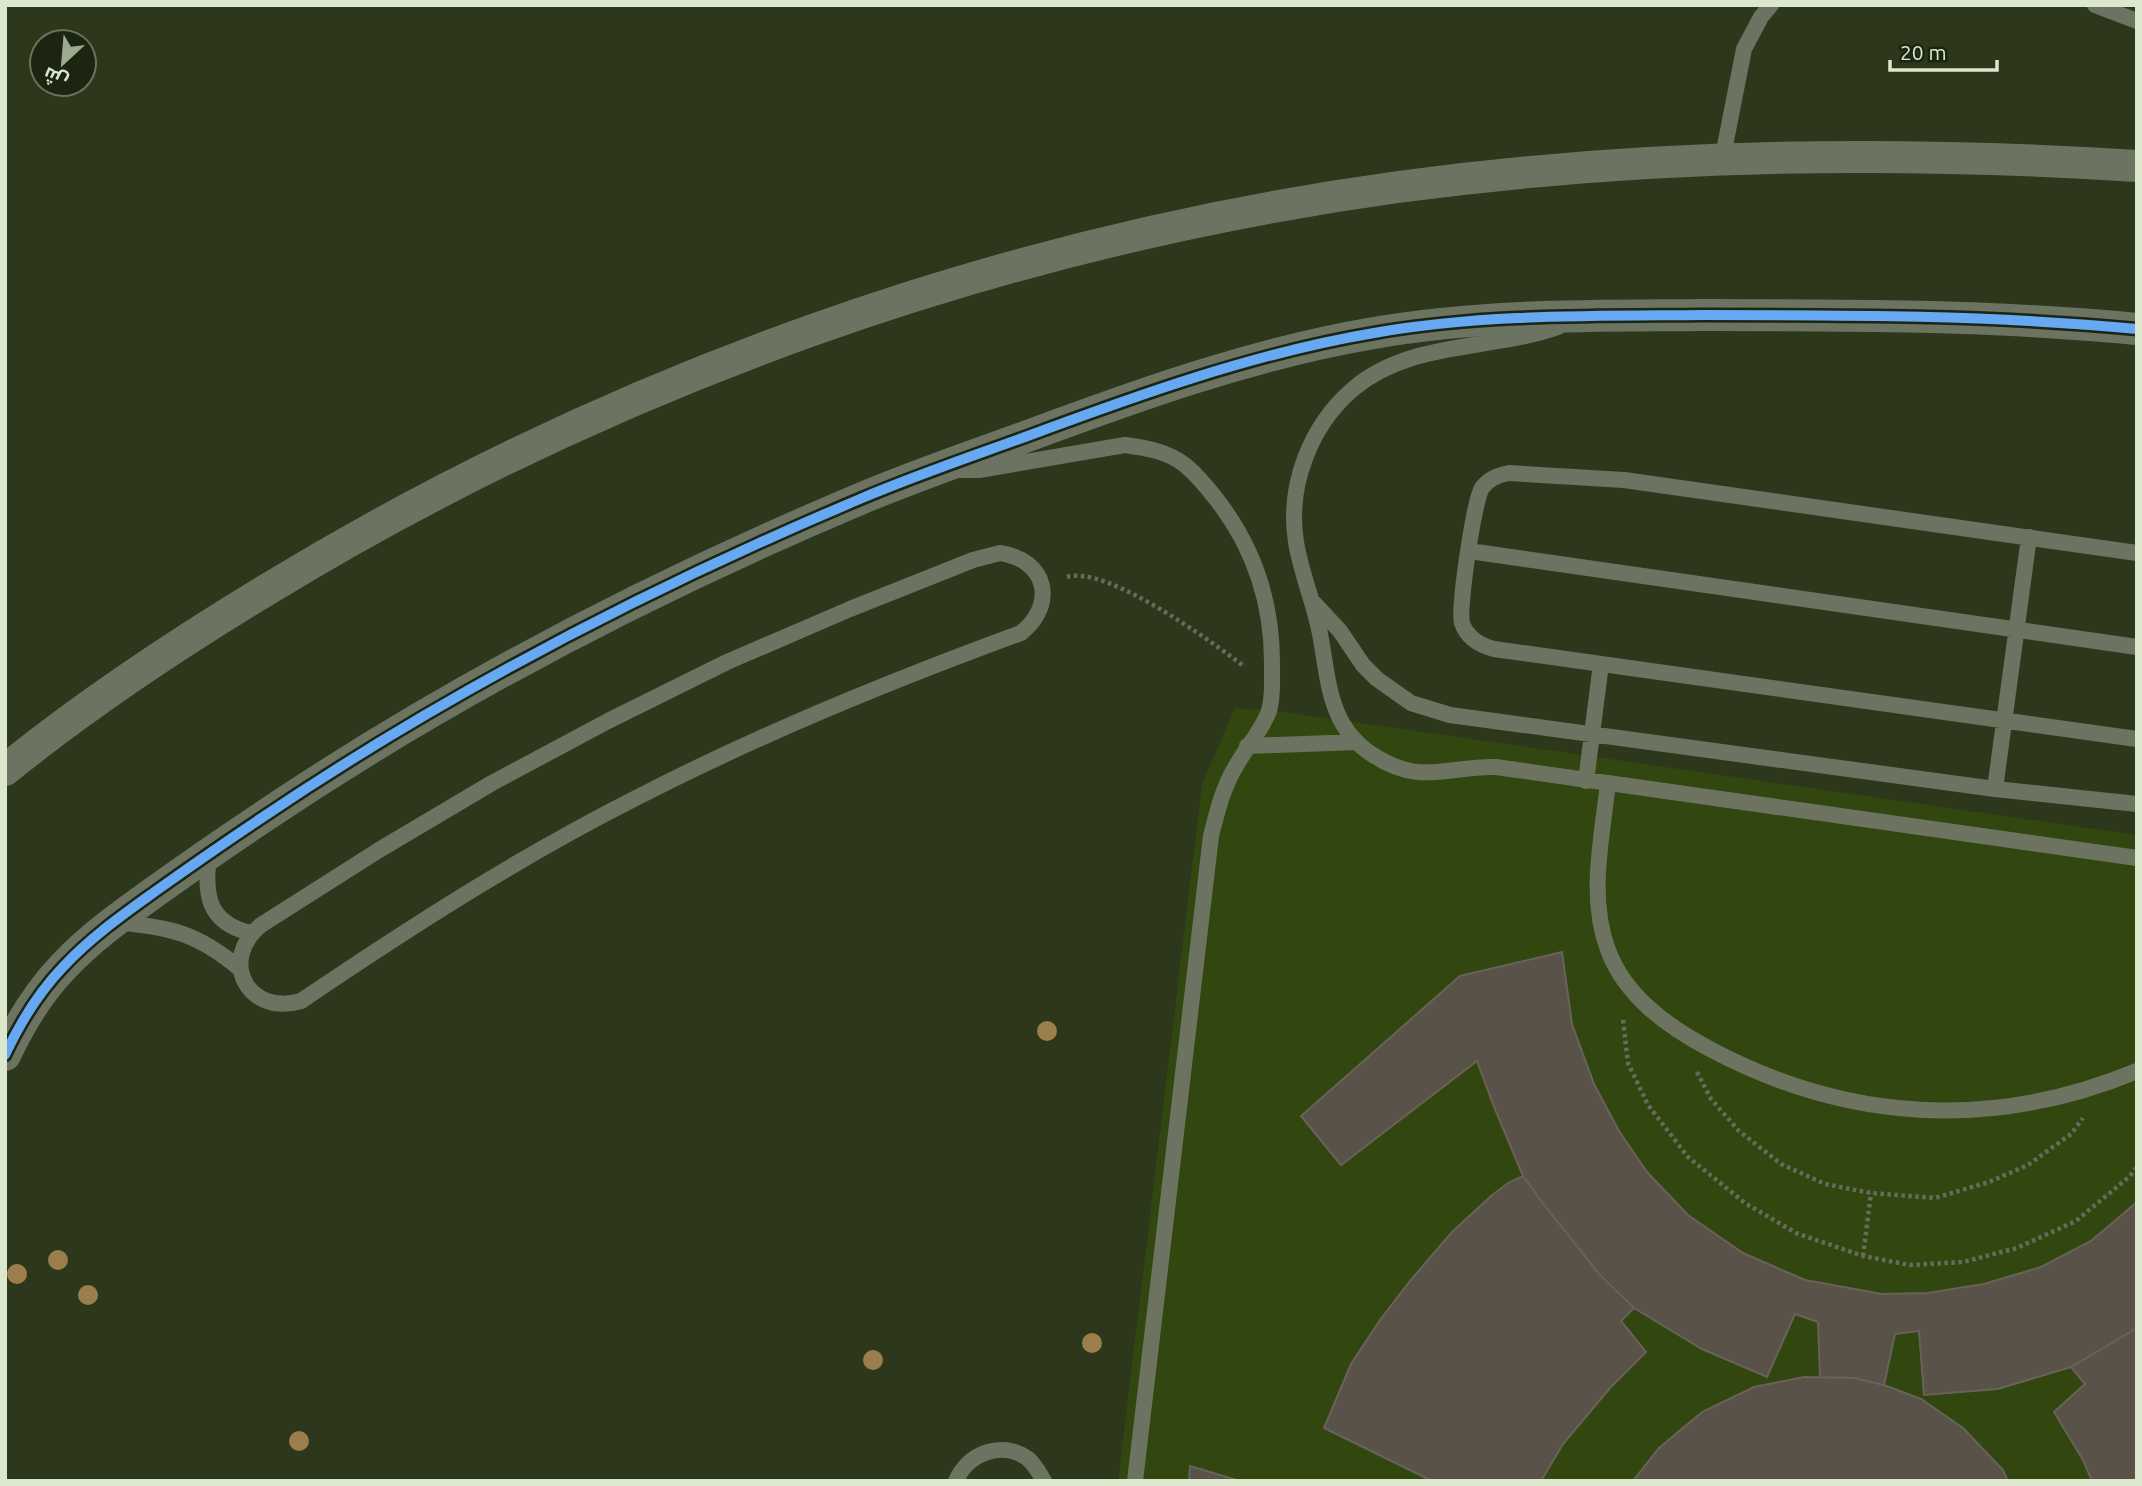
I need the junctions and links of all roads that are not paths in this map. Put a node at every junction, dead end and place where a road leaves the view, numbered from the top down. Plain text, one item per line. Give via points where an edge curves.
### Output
1 (1771, 5) edge
2 (2095, 5) edge
3 (2137, 22) edge
4 (1723, 161) junction
5 (2137, 166) edge
6 (1585, 316) junction
7 (2137, 329) edge
8 (935, 470) junction
9 (2029, 537) junction
10 (1469, 551) junction
11 (2137, 553) edge
12 (1314, 603) junction
13 (2016, 630) junction
14 (2137, 647) edge
15 (1601, 664) junction
16 (2004, 720) junction
17 (1592, 734) junction
18 (2137, 739) edge
19 (1357, 742) junction
20 (1247, 746) junction
21 (5, 769) edge
22 (1586, 781) junction
23 (1608, 783) junction
24 (1995, 789) junction
25 (2137, 804) edge
26 (209, 853) junction
27 (2137, 858) edge
28 (113, 922) junction
29 (251, 933) junction
30 (240, 969) junction
31 (5, 1055) edge
32 (2137, 1071) edge
33 (956, 1481) edge
34 (1044, 1481) edge
35 (1135, 1481) edge

1 - 4 lane via 1744,49
2 - 3 lane
4 - 5 street via 1928,157
4 - 21 street via 1578,168 1397,188 1178,226 962,281 750,352 531,446 321,556 120,683
6 - 7 street via 1961,318
6 - 8 street via 1444,323 1305,347 1215,372
6 - 12 lane via 1544,332 1400,361 1375,373 1333,410 1305,459 1294,514 1296,542
8 - 20 lane via 979,470 1125,445 1165,453 1183,463 1231,519 1260,579 1268,610 1272,643 1269,710
8 - 26 street via 766,540 571,634 382,741
9 - 10 lane via 1624,480 1509,473 1498,475 1482,488
9 - 11 lane
9 - 13 lane
10 - 13 lane
10 - 15 lane via 1460,614 1475,641 1494,649
12 - 17 lane via 1370,672 1411,703 1451,715
12 - 19 lane via 1330,694 1340,720
13 - 14 lane
13 - 16 lane
15 - 16 lane
15 - 17 lane
16 - 18 lane
16 - 24 lane
17 - 22 lane
17 - 24 lane
19 - 20 lane
19 - 22 lane via 1389,765 1408,771 1428,774 1496,768
20 - 35 lane via 1224,791 1211,836
22 - 23 lane
23 - 27 lane
23 - 32 lane via 1597,890 1609,953 1633,992 1649,1008 1737,1063 1827,1096 1922,1111 2018,1105 2065,1096
24 - 25 lane
26 - 28 street
26 - 29 lane via 206,881 211,905 228,924
28 - 30 lane via 178,931 201,940
28 - 31 street via 59,970 30,1009
29 - 30 lane via 240,956
29 - 30 lane via 492,783 740,657 986,555 1007,554 1026,561 1042,585 1040,612 1021,634 862,693 636,798 481,884 301,1001 288,1005 263,1000 244,981
33 - 34 lane via 970,1460 998,1450 1026,1458

